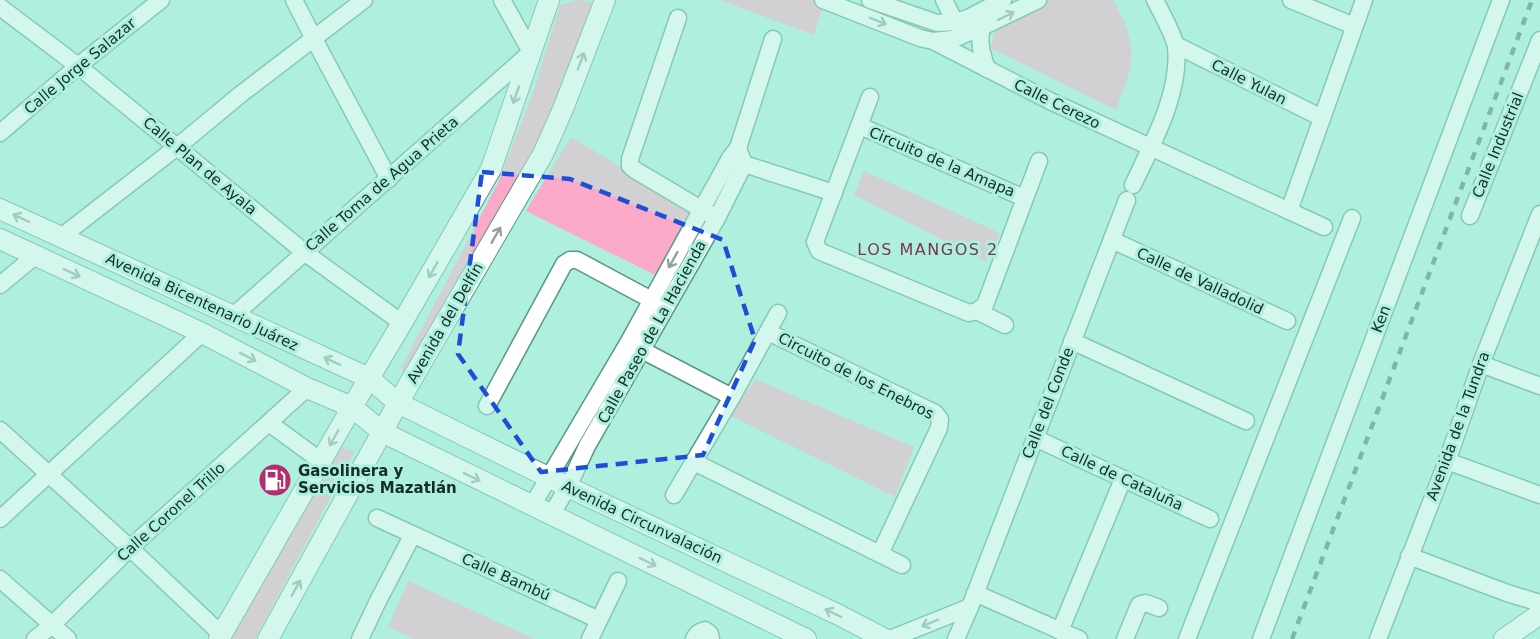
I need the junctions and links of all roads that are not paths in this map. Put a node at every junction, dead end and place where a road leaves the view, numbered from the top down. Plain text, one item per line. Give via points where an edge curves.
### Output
1 (161, 0) edge
2 (294, 0) edge
3 (364, 0) edge
4 (502, 0) edge
5 (549, 0) edge
6 (604, 0) edge
7 (824, 0) edge
8 (870, 0) edge
9 (944, 0) edge
10 (1003, 0) edge
11 (1038, 0) edge
12 (1155, 0) edge
13 (1291, 0) edge
14 (1364, 0) edge
15 (1501, 0) edge
16 (0, 7) edge
17 (678, 18) dead end
18 (955, 22) junction
19 (1354, 26) junction
20 (982, 27) junction
21 (314, 39) junction
22 (773, 39) dead end
23 (1540, 40) edge
24 (933, 41) junction
25 (1176, 45) junction
26 (531, 52) junction
27 (78, 66) junction
28 (987, 69) junction
29 (870, 97) dead end
30 (1322, 118) junction
31 (860, 126) junction
32 (0, 133) edge
33 (177, 147) junction
34 (1150, 148) junction
35 (737, 157) junction
36 (1039, 161) dead end
37 (389, 179) junction
38 (834, 194) junction
39 (1024, 198) junction
40 (0, 208) edge
41 (1289, 212) junction
42 (709, 214) junction
43 (1540, 214) edge
44 (1470, 216) dead end
45 (1352, 218) dead end
46 (1324, 227) dead end
47 (61, 237) junction
48 (0, 239) edge
49 (1112, 240) junction
50 (304, 252) junction
51 (35, 256) junction
52 (1532, 256) edge
53 (0, 285) edge
54 (658, 303) junction
55 (977, 311) junction
56 (778, 313) dead end
57 (233, 316) junction
58 (1287, 321) dead end
59 (402, 323) junction
60 (1005, 326) dead end
61 (768, 332) junction
62 (202, 333) junction
63 (1072, 341) junction
64 (635, 346) junction
65 (1481, 364) junction
66 (369, 378) junction
67 (1540, 386) edge
68 (308, 388) junction
69 (732, 397) junction
70 (398, 403) junction
71 (488, 406) dead end
72 (352, 407) junction
73 (1246, 421) dead end
74 (269, 423) junction
75 (0, 430) edge
76 (382, 432) junction
77 (1035, 438) junction
78 (580, 442) junction
79 (321, 461) junction
80 (1447, 461) junction
81 (694, 462) junction
82 (49, 475) junction
83 (548, 477) junction
84 (1124, 479) junction
85 (568, 487) junction
86 (674, 495) dead end
87 (1540, 495) edge
88 (532, 506) junction
89 (551, 515) junction
90 (377, 518) dead end
91 (0, 519) edge
92 (1210, 519) dead end
93 (412, 536) junction
94 (130, 548) junction
95 (880, 554) junction
96 (1409, 556) junction
97 (902, 565) dead end
98 (0, 579) edge
99 (618, 581) dead end
100 (973, 600) junction
101 (1540, 603) edge
102 (1159, 608) dead end
103 (1540, 614) edge
104 (599, 620) junction
105 (52, 625) junction
106 (1060, 631) junction
107 (220, 637) edge
108 (35, 639) edge
109 (68, 639) edge
110 (268, 639) edge
111 (360, 639) edge
112 (590, 639) edge
113 (694, 639) edge
114 (711, 639) edge
115 (806, 639) edge
116 (885, 639) edge
117 (890, 639) edge
118 (956, 639) edge
119 (1079, 639) edge
120 (1125, 639) edge
121 (1187, 639) edge
122 (1261, 639) edge
123 (1378, 639) edge
124 (1504, 639) edge

1 - 27 street, Calle Jorge Salazar
2 - 21 street
3 - 21 street
4 - 26 street
5 - 26 street
70 -> 6 street, Avenida del Delfín via 543,154
7 -> 24 street, Calle Cerezo
8 - 18 street via 937,23
9 - 18 street
10 - 18 street
20 -> 11 street
12 - 25 street
13 - 19 street
14 - 19 street
15 - 122 street, Ken
16 - 27 street, Calle Plan de Ayala
17 - 42 street via 630,166
19 - 30 street
20 - 24 street via 953,39
20 - 28 street via 979,38
21 - 33 street
21 - 37 street
22 - 35 street, Calle Paseo de La Hacienda
23 - 44 street, Calle Industrial
24 - 28 street, Calle Cerezo
25 - 30 street, Calle Yulan
25 - 34 street, Calle del Conde via 1176,71 1169,102
26 - 37 street, Calle Toma de Agua Prieta
26 -> 59 street via 491,169
27 - 32 street, Calle Jorge Salazar
27 - 33 street, Calle Plan de Ayala
28 - 34 street, Calle Cerezo
29 - 31 street
30 - 41 street
31 - 38 street
31 - 39 street, Circuito de la Amapa
33 - 47 street
33 - 50 street, Calle Plan de Ayala
34 - 41 street, Calle Cerezo
34 - 49 street, Calle del Conde
35 - 38 street
35 - 42 street, Calle Paseo de La Hacienda
36 - 39 street, Circuito de la Amapa
37 - 50 street, Calle Toma de Agua Prieta
38 - 55 street via 815,242 819,251 969,313
39 - 55 street, Circuito de la Amapa via 985,305
47 -> 40 street, Avenida Bicentenario Juárez
41 - 46 street, Calle Cerezo
42 - 54 street, Calle Paseo de La Hacienda
43 - 52 street, Avenida de la Tundra
45 - 121 street
47 - 57 street, Avenida Bicentenario Juárez
48 - 51 street, Avenida Bicentenario Juárez
49 - 58 street, Calle de Valladolid
49 - 63 street, Calle del Conde
50 - 57 street, Calle Toma de Agua Prieta
50 - 59 street, Calle Plan de Ayala
51 - 53 street
51 -> 62 street, Avenida Bicentenario Juárez
52 - 65 street, Avenida de la Tundra
54 - 64 street, Calle Paseo de La Hacienda
54 - 71 street via 577,260 564,264
55 - 60 street
56 - 61 street
66 -> 57 street, Avenida Bicentenario Juárez
59 - 66 street
61 - 69 street
61 - 95 street, Circuito de los Enebros via 935,413 940,419
62 -> 68 street, Avenida Bicentenario Juárez
62 - 82 street
63 - 73 street
63 - 77 street, Calle del Conde
64 - 69 street
64 - 78 street, Calle Paseo de La Hacienda
65 - 67 street
65 - 80 street, Avenida de la Tundra
66 - 70 street, Avenida Bicentenario Juárez
66 - 72 street
68 - 72 street, Avenida Bicentenario Juárez
68 - 74 street, Calle Coronel Trillo
69 - 81 street
70 - 76 street, Avenida del Delfín
70 - 83 street, Avenida Circunvalación
72 - 76 street, Avenida Bicentenario Juárez
72 -> 79 street
74 - 79 street
74 - 94 street, Calle Coronel Trillo
75 - 82 street
76 -> 88 street
110 -> 76 street, Avenida del Delfín
77 - 84 street, Calle de Cataluña
77 - 100 street, Calle del Conde
78 - 83 street, Calle Paseo de La Hacienda
78 - 85 street, Calle Paseo de La Hacienda
79 - 107 street
80 - 87 street
80 - 96 street, Avenida de la Tundra
81 - 86 street
81 - 95 street
82 - 91 street
82 - 94 street
83 - 85 street, Avenida Circunvalación
83 - 88 street, Calle Paseo de La Hacienda
84 - 92 street, Calle de Cataluña
84 - 106 street
85 - 89 street, Calle Paseo de La Hacienda
116 -> 85 street, Avenida Circunvalación
88 - 89 street
89 -> 115 street
90 - 93 street, Calle Bambú
93 - 104 street, Calle Bambú
93 - 111 street
94 - 105 street, Calle Coronel Trillo
94 - 107 street
95 - 97 street
96 - 101 street
96 - 123 street, Avenida de la Tundra
98 - 105 street
99 - 104 street
100 - 106 street
100 -> 117 street
100 - 118 street
102 - 120 street via 1146,603 1139,605
103 - 124 street
104 - 112 street
105 - 108 street, Calle Coronel Trillo
105 - 109 street
106 - 119 street
113 - 114 street via 705,630

